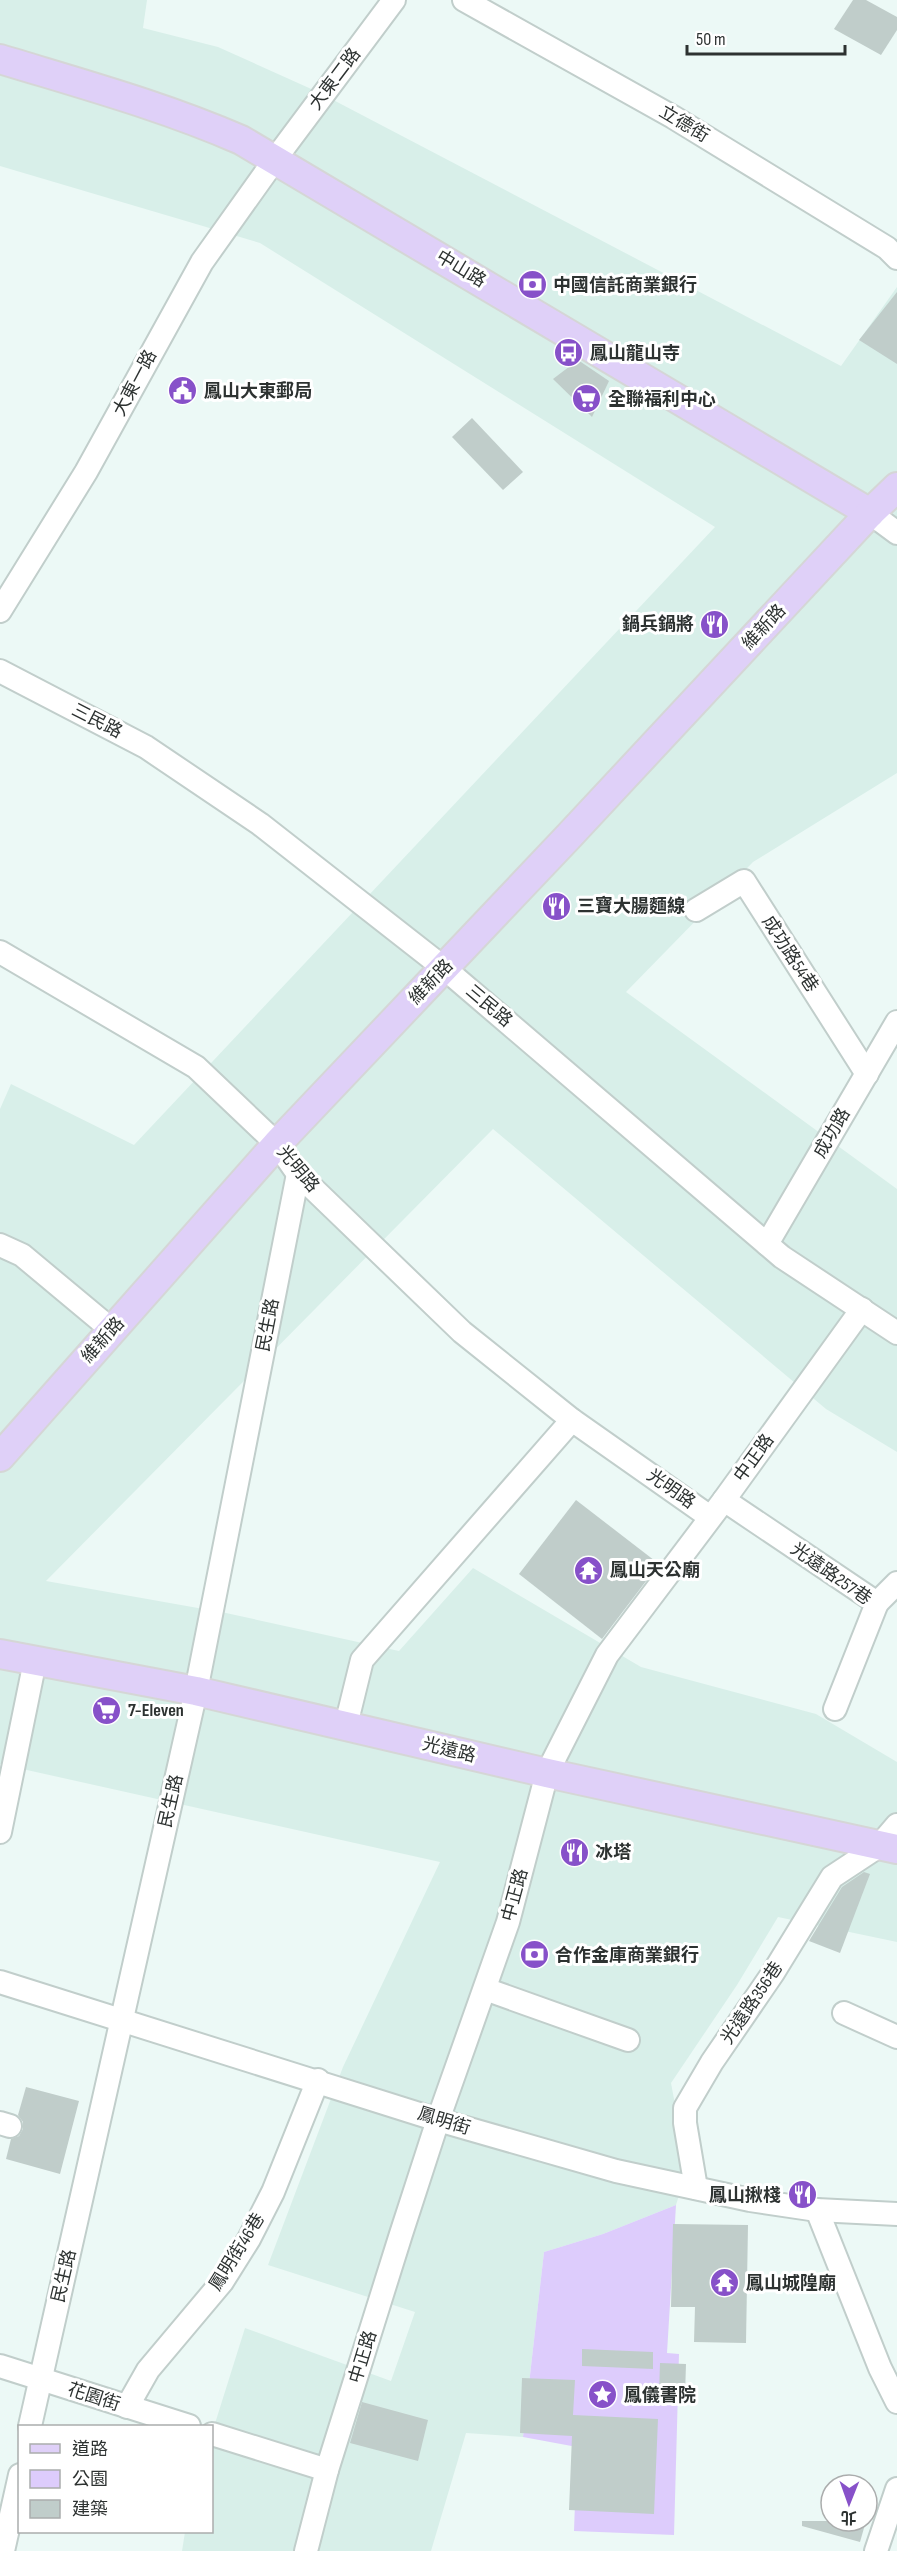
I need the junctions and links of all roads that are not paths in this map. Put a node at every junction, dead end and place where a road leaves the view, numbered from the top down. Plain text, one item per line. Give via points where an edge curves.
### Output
1 (394, 0) edge
2 (464, 0) edge
3 (0, 59) edge
4 (276, 158) junction
5 (897, 258) edge
6 (897, 487) edge
7 (870, 513) junction
8 (897, 533) edge
9 (0, 611) edge
10 (0, 671) edge
11 (696, 910) dead end
12 (0, 952) edge
13 (444, 968) junction
14 (897, 1022) edge
15 (867, 1074) junction
16 (277, 1144) junction
17 (298, 1174) junction
18 (767, 1244) junction
19 (0, 1245) edge
20 (862, 1309) junction
21 (112, 1330) junction
22 (897, 1333) edge
23 (572, 1420) junction
24 (0, 1457) edge
25 (717, 1508) junction
26 (897, 1583) edge
27 (877, 1603) junction
28 (0, 1654) edge
29 (35, 1661) junction
30 (196, 1691) junction
31 (835, 1709) dead end
32 (346, 1725) junction
33 (547, 1773) junction
34 (0, 1832) edge
35 (891, 1840) edge
36 (0, 1983) edge
37 (485, 1989) junction
38 (843, 2013) dead end
39 (122, 2020) junction
40 (897, 2037) edge
41 (628, 2040) dead end
42 (318, 2080) junction
43 (438, 2120) junction
44 (696, 2188) junction
45 (817, 2210) junction
46 (897, 2214) edge
47 (0, 2366) edge
48 (40, 2379) junction
49 (897, 2402) edge
50 (128, 2407) junction
51 (30, 2425) edge
52 (183, 2425) edge
53 (213, 2434) edge
54 (327, 2470) junction
55 (18, 2484) edge
56 (897, 2489) edge
57 (3, 2551) edge
58 (306, 2551) edge
59 (876, 2551) edge

1 - 4 street, 大東二路
2 - 5 street, 立德街 via 673,117 887,248
3 - 4 main road, 中山路 via 183,115
4 - 7 main road, 中山路
4 - 9 street, 大東一路 via 202,262 91,463
6 - 7 main road, 維新路
7 - 8 street, 中山路
7 - 13 main road, 維新路
10 - 13 street, 三民路 via 146,747 260,824
11 - 15 street, 成功路54巷 via 744,881
12 - 16 street, 光明路 via 196,1067
13 - 16 main road, 維新路
13 - 18 street, 三民路
14 - 15 street, 成功路
15 - 18 street, 成功路
16 - 17 street, 光明路
16 - 21 main road, 維新路
17 - 23 street, 光明路 via 462,1332
17 - 30 street, 民生路
18 - 20 street, 三民路
19 - 21 street via 22,1255
20 - 22 street, 三民路
20 - 25 street, 中正路
21 - 24 main road, 維新路
23 - 25 street, 光明路
23 - 32 street via 362,1660
25 - 27 street, 光遠路257巷
25 - 33 street, 中正路 via 607,1655
26 - 27 street
27 - 31 street, 光遠路257巷
28 - 29 main road, 光遠路
29 - 30 main road, 光遠路
29 - 34 street
30 - 32 main road, 光遠路
30 - 39 street, 民生路
32 - 33 main road, 光遠路
33 - 35 main road, 光遠路
33 - 37 street, 中正路 via 508,1922
35 - 44 street, 光遠路356巷 via 832,1877 685,2108
36 - 39 street, 鳳明街
37 - 41 street
37 - 43 street, 中正路
38 - 40 street
39 - 42 street, 鳳明街
39 - 48 street, 民生路
42 - 43 street, 鳳明街
42 - 50 street, 鳳明街46巷 via 273,2193 249,2239 222,2282 148,2370
43 - 44 street, 鳳明街 via 616,2171
43 - 54 street, 中正路
44 - 45 street, 鳳明街
45 - 46 street, 鳳明街
45 - 49 street
47 - 48 street, 花園街
48 - 50 street, 花園街
48 - 51 street, 民生路
50 - 52 street, 花園街
53 - 54 street
54 - 58 street, 中正路
55 - 57 street
56 - 59 street

